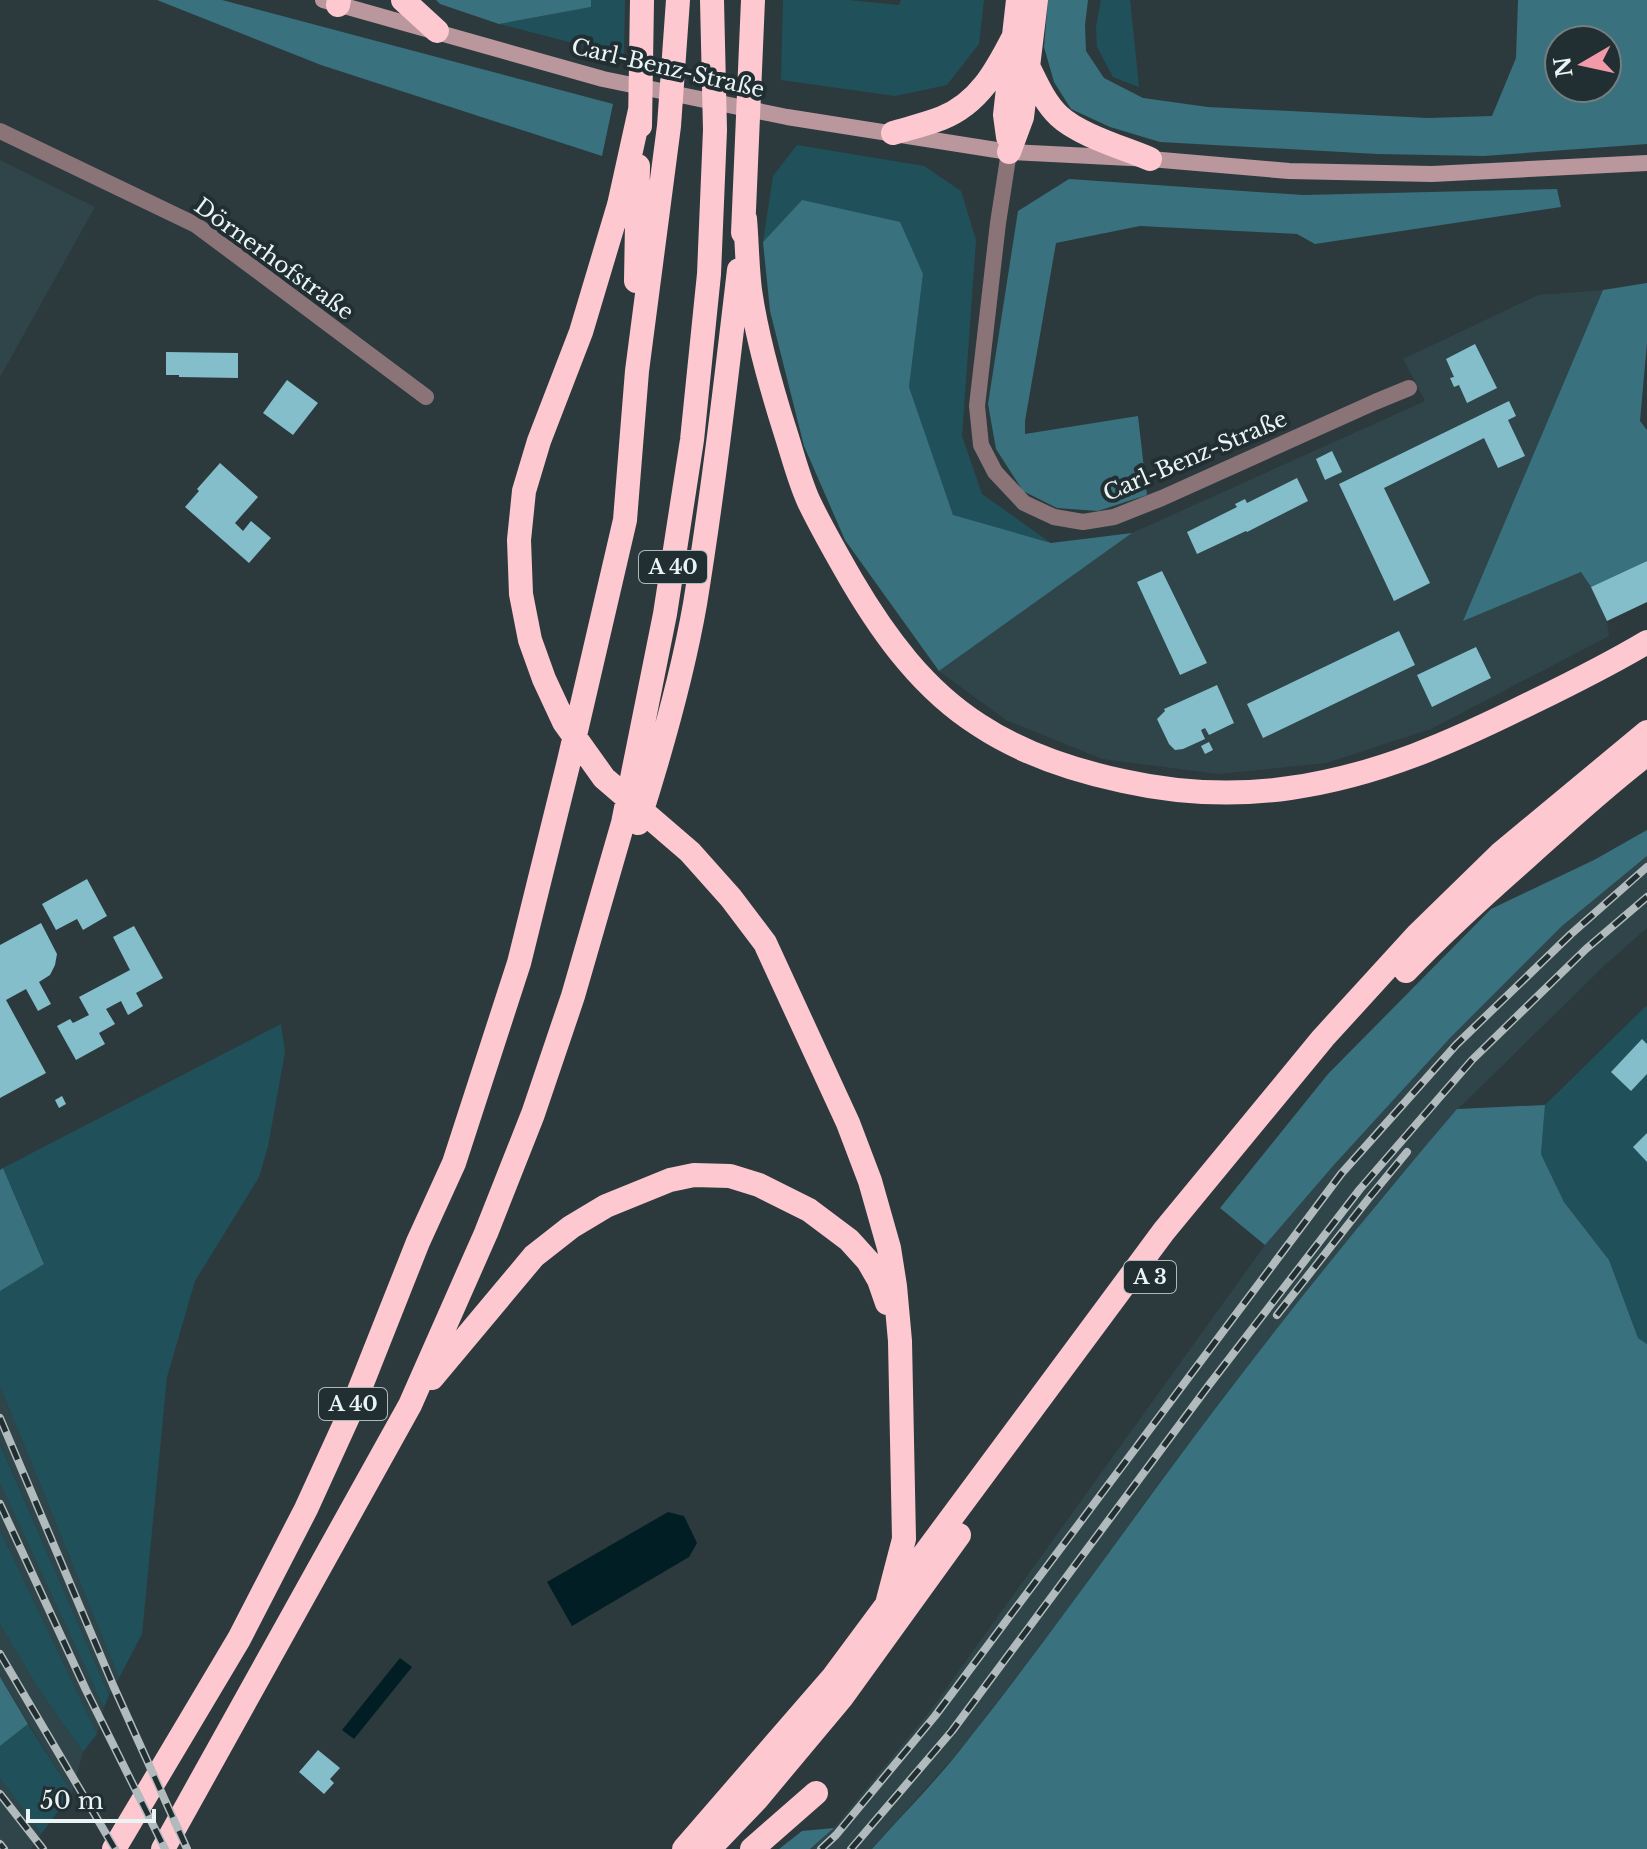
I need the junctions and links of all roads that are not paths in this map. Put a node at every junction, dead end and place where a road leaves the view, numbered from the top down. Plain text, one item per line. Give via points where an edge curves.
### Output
1 (403, 0) edge
2 (642, 0) edge
3 (678, 0) edge
4 (712, 0) edge
5 (753, 0) edge
6 (1018, 0) edge
7 (1036, 0) edge
8 (333, 2) edge
9 (437, 31) junction
10 (1013, 38) junction
11 (1029, 68) junction
12 (640, 110) junction
13 (0, 131) edge
14 (893, 133) junction
15 (1009, 152) junction
16 (1150, 159) junction
17 (1647, 163) edge
18 (745, 219) junction
19 (637, 371) junction
20 (1409, 388) dead end
21 (426, 397) dead end
22 (1647, 642) edge
23 (1647, 732) edge
24 (1647, 754) edge
25 (573, 996) junction
26 (878, 1255) junction
27 (410, 1405) junction
28 (887, 1604) junction
29 (816, 1793) dead end
30 (114, 1849) edge
31 (163, 1849) edge
32 (684, 1849) edge
33 (709, 1849) edge
34 (752, 1849) edge

1 - 9 highway
2 - 12 highway
3 - 19 highway, A 40 via 669,126
4 - 25 highway, A 40 via 715,146 709,274 692,440 665,614 623,823
5 - 18 highway
6 - 10 highway
7 - 11 highway
8 - 9 main road, Carl-Benz-Straße
9 - 14 main road, Carl-Benz-Straße via 603,79
10 - 14 highway via 996,72 969,102 945,117
10 - 15 highway via 1005,115
11 - 15 highway via 1022,117
11 - 16 highway via 1057,114 1071,125
12 - 19 highway
12 - 26 highway via 619,205 581,332 524,491 521,594 530,640 564,722 604,778 692,847 765,943 870,1181
13 - 21 street, Dörnerhofstraße via 196,225
14 - 15 main road, Carl-Benz-Straße
15 - 16 main road, Carl-Benz-Straße
15 - 20 street, Carl-Benz-Straße via 977,406 981,445 995,472 1024,503 1054,517 1083,522 1114,517
16 - 17 main road, Carl-Benz-Straße via 1289,171 1432,174
18 - 22 highway via 760,339 815,513 875,620 900,653 976,724 1019,748 1085,773 1159,787 1221,792 1300,787 1370,771 1446,744
18 - 25 highway via 694,606 665,738 606,926
19 - 30 highway, A 40 via 625,520 519,963 454,1163 306,1509 239,1639
23 - 28 highway, A 3 via 1500,854 1323,1038 1164,1231
24 - 33 highway, A 3 via 1427,950 1335,1047 1172,1247 842,1697
25 - 27 highway, A 40 via 486,1233
26 - 27 highway via 759,1185 730,1176 670,1180 589,1215 534,1256
26 - 28 highway via 898,1313 904,1478 904,1539
27 - 31 highway, A 40
28 - 32 highway, A 3 via 834,1676
29 - 34 highway

